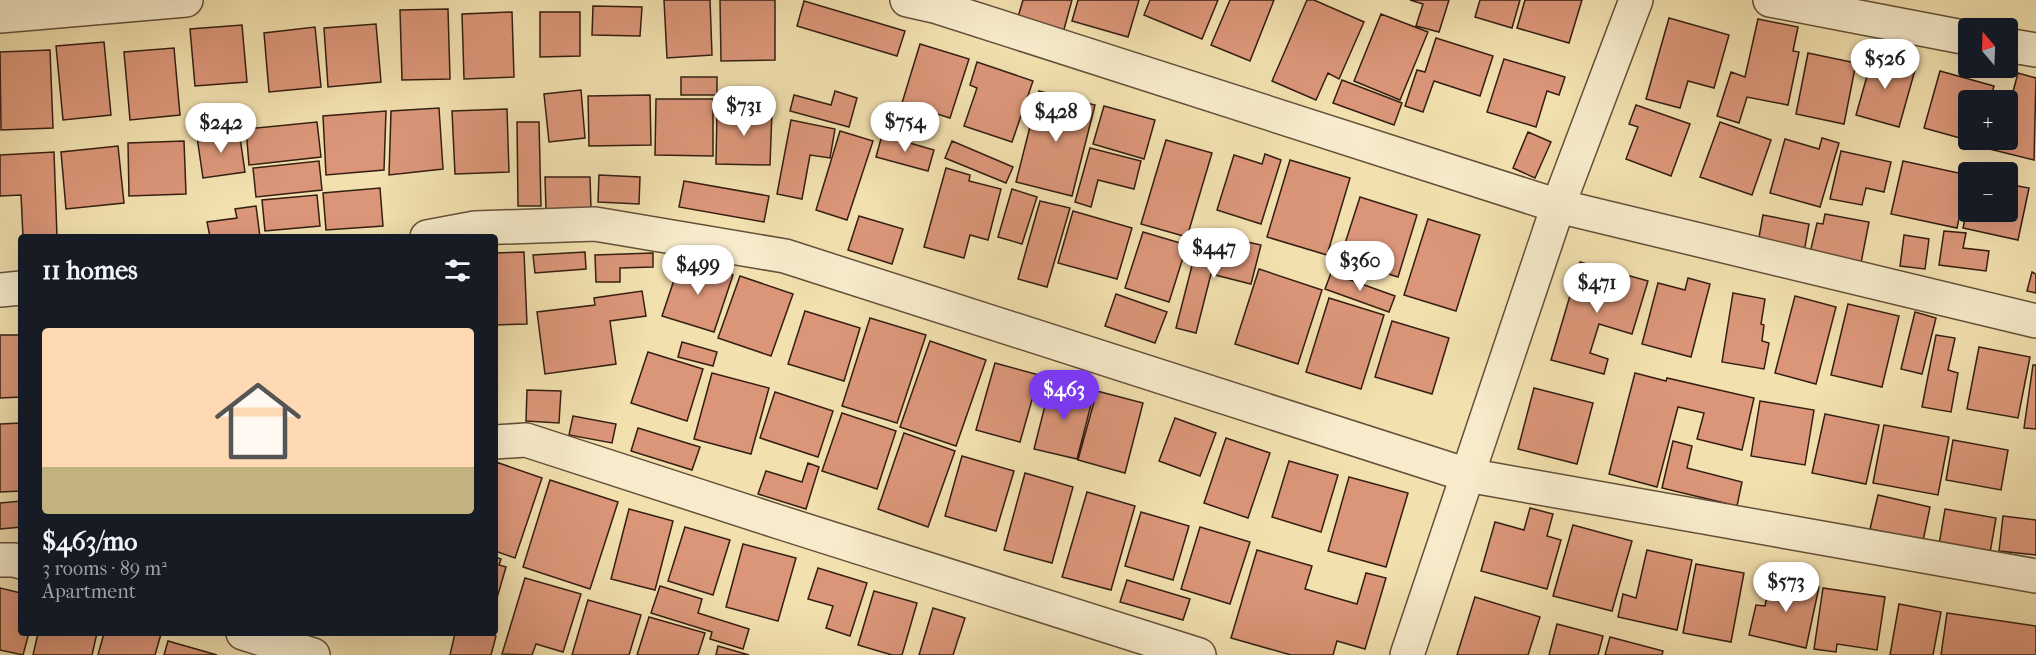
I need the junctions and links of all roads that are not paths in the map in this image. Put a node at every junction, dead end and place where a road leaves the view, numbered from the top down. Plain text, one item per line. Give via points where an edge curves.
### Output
1 (186, 0) edge
2 (907, 0) edge
3 (1636, 0) edge
4 (1770, 0) edge
5 (0, 16) edge
6 (1958, 36) edge
7 (2018, 47) edge
8 (2036, 50) edge
9 (1558, 206) junction
10 (443, 234) edge
11 (18, 288) edge
12 (0, 290) edge
13 (2036, 321) edge
14 (498, 442) edge
15 (1467, 475) junction
16 (2036, 576) edge
17 (253, 636) edge
18 (313, 655) edge
19 (1199, 655) edge
20 (1407, 655) edge

1 - 5 street
2 - 9 street
3 - 9 street
4 - 6 street
7 - 8 street
9 - 13 street
9 - 15 street
10 - 15 street via 475,228 595,224 785,256
11 - 12 street
14 - 19 street via 526,440
15 - 16 street
15 - 20 street
17 - 18 street

